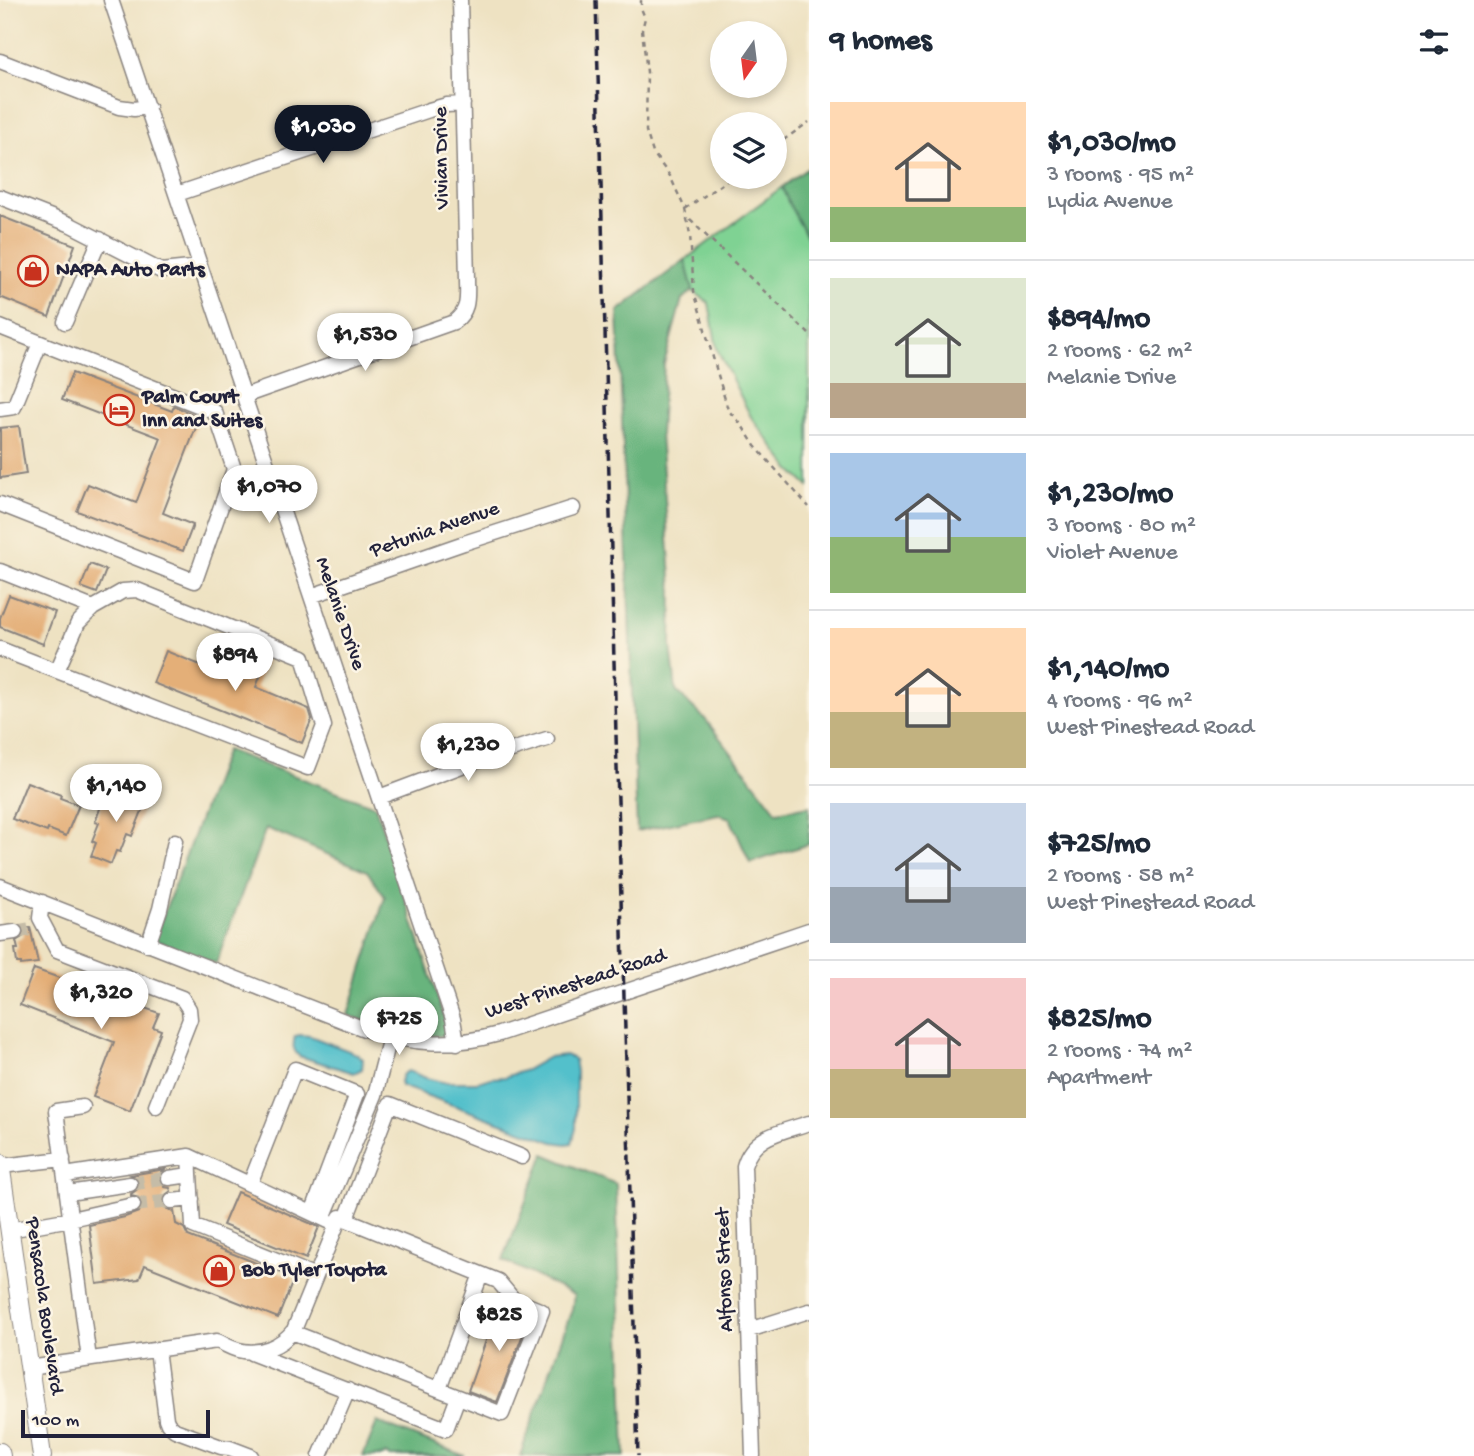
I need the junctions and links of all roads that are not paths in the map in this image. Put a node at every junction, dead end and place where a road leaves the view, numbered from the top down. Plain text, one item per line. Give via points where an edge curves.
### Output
1 (111, 0) edge
2 (460, 0) edge
3 (0, 61) edge
4 (463, 104) junction
5 (148, 107) junction
6 (177, 194) junction
7 (0, 197) edge
8 (100, 239) junction
9 (200, 267) junction
10 (65, 322) dead end
11 (0, 327) edge
12 (40, 343) junction
13 (244, 396) junction
14 (0, 409) edge
15 (0, 504) edge
16 (573, 508) dead end
17 (0, 571) edge
18 (311, 596) junction
19 (93, 608) junction
20 (0, 649) edge
21 (57, 671) junction
22 (547, 739) dead end
23 (379, 797) junction
24 (175, 841) dead end
25 (0, 886) edge
26 (42, 902) junction
27 (809, 930) edge
28 (15, 932) tunnel mouth
29 (0, 934) edge
30 (148, 945) junction
31 (390, 1037) junction
32 (457, 1042) junction
33 (156, 1106) dead end
34 (83, 1107) dead end
35 (809, 1123) edge
36 (188, 1156) junction
37 (522, 1157) dead end
38 (63, 1158) junction
39 (0, 1165) edge
40 (65, 1175) junction
41 (190, 1175) junction
42 (169, 1178) tunnel mouth
43 (130, 1184) tunnel mouth
44 (250, 1184) junction
45 (68, 1193) junction
46 (192, 1199) junction
47 (172, 1201) tunnel mouth
48 (133, 1205) tunnel mouth
49 (71, 1219) junction
50 (330, 1219) junction
51 (5, 1231) edge
52 (481, 1274) junction
53 (316, 1276) junction
54 (809, 1311) edge
55 (749, 1330) junction
56 (292, 1332) junction
57 (157, 1349) junction
58 (249, 1352) junction
59 (89, 1359) junction
60 (29, 1368) junction
61 (439, 1389) junction
62 (348, 1390) junction
63 (458, 1397) junction
64 (42, 1456) edge
65 (251, 1456) edge
66 (320, 1456) edge
67 (753, 1456) edge

1 - 5 street, Melanie Drive
2 - 4 street, Vivian Drive
3 - 5 street via 119,107
4 - 6 street via 429,110
4 - 13 street, Vivian Drive via 467,279 463,315
5 - 6 street, Melanie Drive
6 - 9 street, Melanie Drive
7 - 8 street
8 - 9 street via 160,271
8 - 10 street
9 - 13 street, Melanie Drive
11 - 12 street
12 - 14 street via 14,407
12 - 15 street via 215,412 234,469 195,581
13 - 18 street, Melanie Drive
16 - 18 street, Petunia Avenue
17 - 19 street
18 - 23 street, Melanie Drive
19 - 21 street via 78,622
19 - 21 street via 123,591 137,590 303,657 324,726 308,768
20 - 21 street
22 - 23 street
23 - 32 street, Melanie Drive
24 - 30 street
25 - 26 street, West Pinestead Road
26 - 30 street, West Pinestead Road
26 - 33 street via 37,928 57,950 182,998 190,1019
27 - 32 street, West Pinestead Road via 499,1034
28 - 29 street
30 - 31 street, West Pinestead Road
31 - 32 street, West Pinestead Road via 421,1043
31 - 50 street via 375,1096
34 - 38 street via 57,1111
35 - 55 street, Alfonso Street via 761,1140 747,1155
36 - 40 street
36 - 41 street
36 - 44 street
37 - 50 street via 390,1104
38 - 39 street
38 - 40 street
39 - 51 main road, Pensacola Boulevard
40 - 45 street
41 - 42 street
41 - 46 street
43 - 45 street
44 - 50 street
44 - 50 street via 295,1069 357,1094
45 - 49 street
46 - 47 street
46 - 53 street via 193,1226
48 - 49 street
49 - 51 street
49 - 59 street
50 - 52 street
50 - 53 street
51 - 60 main road, Pensacola Boulevard
52 - 61 street
52 - 63 street via 498,1281 513,1299 542,1311 502,1414
53 - 56 street
54 - 55 street
55 - 67 street, Alfonso Street
56 - 58 street via 275,1346
56 - 61 street
57 - 58 street via 217,1341
57 - 59 street
57 - 65 street via 168,1424
58 - 62 street
59 - 60 street
60 - 64 main road, Pensacola Boulevard
61 - 63 street
62 - 63 street via 446,1429
62 - 66 street

